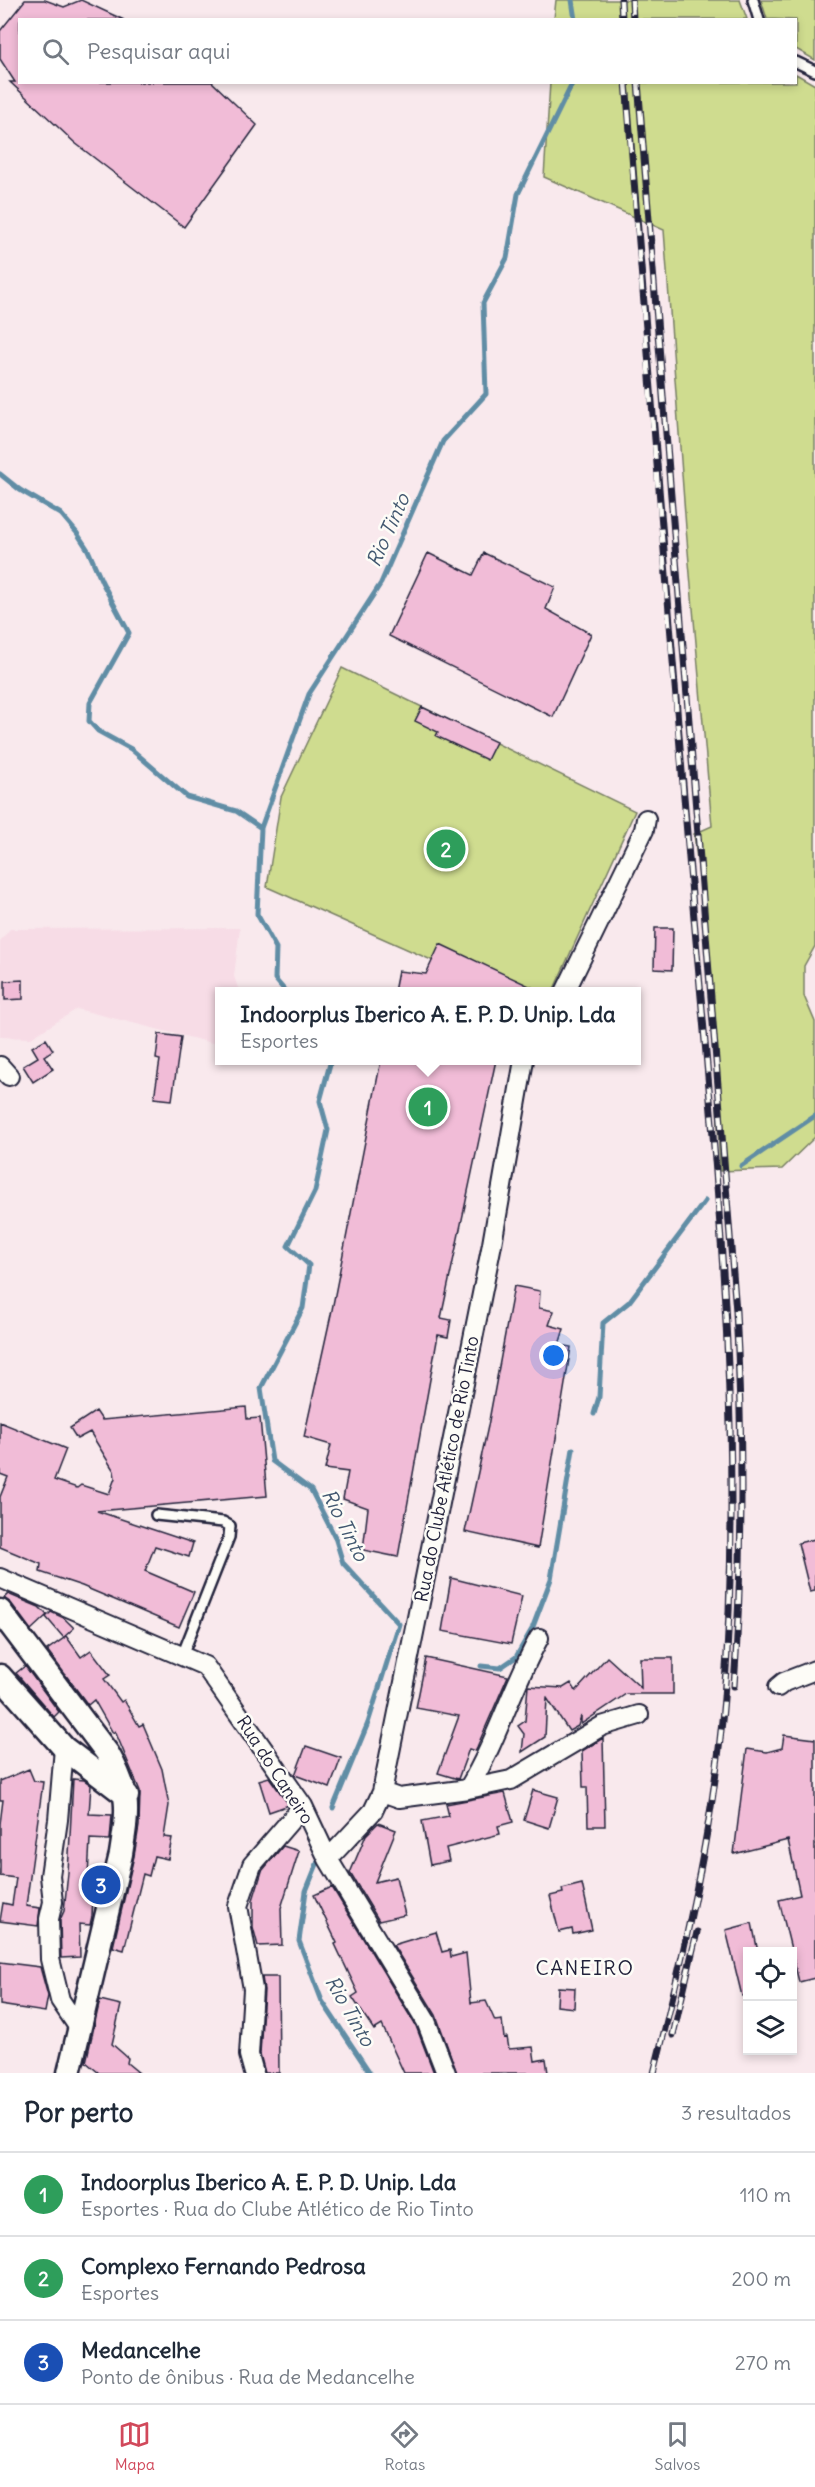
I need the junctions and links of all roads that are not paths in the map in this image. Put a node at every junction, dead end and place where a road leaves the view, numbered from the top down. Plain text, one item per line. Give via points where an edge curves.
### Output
1 (753, 0) edge
2 (758, 18) edge
3 (797, 63) edge
4 (815, 71) edge
5 (646, 819) dead end
6 (567, 987) edge
7 (523, 1065) edge
8 (156, 1515) dead end
9 (0, 1578) edge
10 (0, 1611) edge
11 (539, 1638) dead end
12 (182, 1656) junction
13 (815, 1670) edge
14 (0, 1676) edge
15 (778, 1687) dead end
16 (639, 1714) dead end
17 (64, 1748) junction
18 (468, 1789) junction
19 (382, 1792) junction
20 (127, 1796) junction
21 (303, 1806) junction
22 (328, 1859) junction
23 (79, 2028) junction
24 (70, 2073) edge
25 (254, 2073) edge
26 (447, 2073) edge

1 - 2 lane
3 - 4 lane
5 - 6 street
7 - 19 street, Rua do Clube Atlético de Rio Tinto via 490,1256
8 - 12 lane via 230,1526
9 - 12 street, Rua do Caneiro
10 - 20 street via 108,1754
11 - 18 street
12 - 21 street, Rua do Caneiro via 205,1666
13 - 15 street
14 - 17 street
16 - 18 street via 602,1726 511,1780
17 - 20 street
17 - 23 street via 50,1876 50,1959 60,2000
18 - 19 street via 399,1798
19 - 22 street, Rua do Clube Atlético de Rio Tinto via 373,1811
20 - 23 street via 121,1854
21 - 22 street, Rua do Caneiro
21 - 25 street via 252,1865 238,1906 252,1989 249,2055
22 - 26 street, Rua do Caneiro via 426,2021
23 - 24 street

